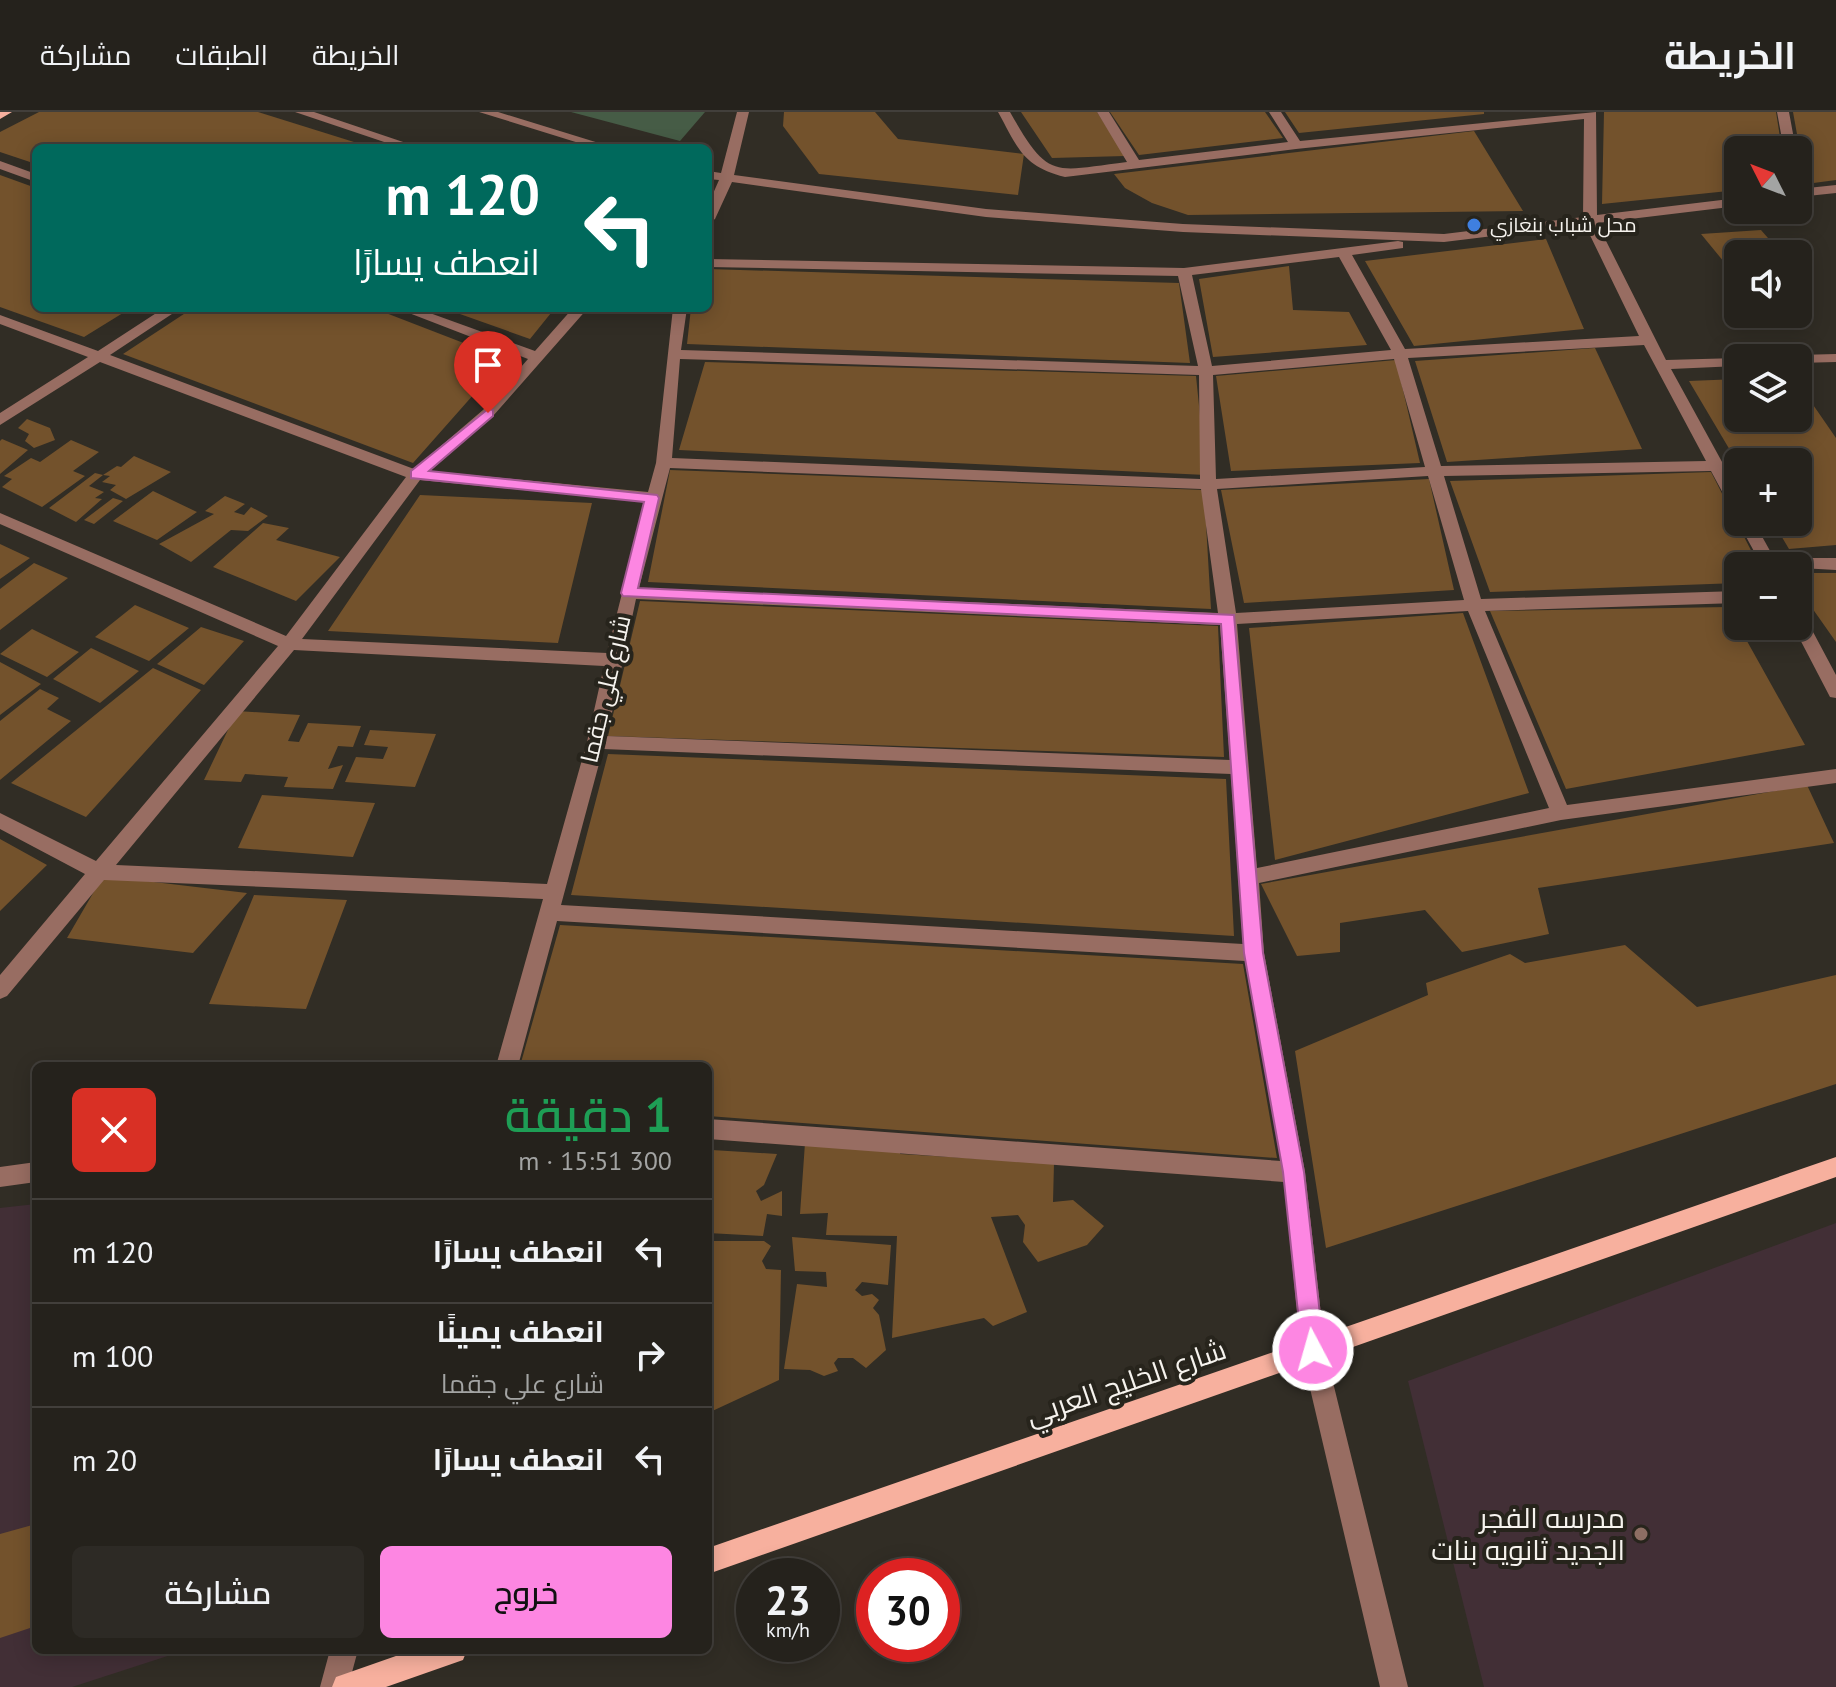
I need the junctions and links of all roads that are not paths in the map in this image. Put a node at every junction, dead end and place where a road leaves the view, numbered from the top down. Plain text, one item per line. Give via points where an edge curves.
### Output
1 (6, 112) edge
2 (301, 112) edge
3 (485, 112) edge
4 (743, 112) edge
5 (1004, 112) edge
6 (1103, 112) edge
7 (1275, 112) edge
8 (1783, 112) edge
9 (1590, 113) edge
10 (0, 115) edge
11 (1787, 136) edge
12 (402, 144) edge
13 (595, 144) edge
14 (1296, 145) junction
15 (1134, 163) junction
16 (0, 165) edge
17 (712, 176) edge
18 (32, 177) edge
19 (726, 180) junction
20 (1836, 189) edge
21 (1812, 191) edge
22 (1724, 204) edge
23 (712, 210) edge
24 (1590, 222) junction
25 (1444, 238) junction
26 (1344, 253) junction
27 (712, 263) edge
28 (1184, 272) junction
29 (167, 312) edge
30 (414, 312) edge
31 (577, 312) edge
32 (679, 312) edge
33 (0, 319) edge
34 (1649, 340) junction
35 (673, 354) junction
36 (1400, 354) junction
37 (97, 355) junction
38 (537, 357) junction
39 (1836, 358) edge
40 (1812, 359) edge
41 (1724, 363) edge
42 (1661, 365) junction
43 (1206, 371) junction
44 (0, 420) edge
45 (664, 463) junction
46 (1717, 466) junction
47 (1437, 471) junction
48 (416, 475) junction
49 (1724, 479) edge
50 (1208, 484) junction
51 (652, 498) junction
52 (0, 518) edge
53 (1812, 564) edge
54 (1836, 564) edge
55 (629, 593) junction
56 (1724, 597) edge
57 (1474, 605) junction
58 (1228, 619) junction
59 (1809, 640) edge
60 (289, 644) junction
61 (614, 660) junction
62 (1836, 692) edge
63 (596, 742) junction
64 (1237, 767) junction
65 (1836, 776) edge
66 (1561, 813) junction
67 (0, 820) edge
68 (99, 872) junction
69 (1247, 878) junction
70 (551, 902) junction
71 (1254, 953) junction
72 (0, 990) edge
73 (508, 1062) edge
74 (712, 1129) edge
75 (1836, 1167) edge
76 (1294, 1172) junction
77 (32, 1173) edge
78 (0, 1177) edge
79 (1313, 1350) junction
80 (712, 1560) edge
81 (343, 1654) edge
82 (441, 1654) edge
83 (334, 1687) edge
84 (346, 1687) edge
85 (1394, 1687) edge

1 - 10 main road
2 - 12 street
3 - 13 street
4 - 19 street
5 - 15 street via 1042,168 1065,173
6 - 15 street
7 - 14 street
8 - 11 street
9 - 14 street
9 - 24 street
14 - 15 street
16 - 18 street
17 - 19 street
19 - 23 street
19 - 25 street via 986,213 1183,228
20 - 21 street
22 - 24 street
24 - 25 street
24 - 34 street
25 - 26 street
26 - 28 street
26 - 36 street
27 - 28 street
28 - 43 street
29 - 37 street
30 - 38 street
31 - 38 street
32 - 35 street, شارع علي جقما
33 - 37 street
34 - 36 street
34 - 42 street
35 - 43 street
35 - 45 street, شارع علي جقما
36 - 43 street
36 - 47 street
37 - 44 street
37 - 48 street
38 - 48 street via 488,413
39 - 40 street
41 - 42 street
42 - 46 street
43 - 50 street
45 - 50 street
45 - 51 street, شارع علي جقما
46 - 47 street
46 - 49 street
47 - 50 street
47 - 57 street
48 - 51 street
48 - 60 street
50 - 58 street
51 - 55 street, شارع علي جقما
52 - 60 street
53 - 54 street
55 - 58 street
55 - 61 street, شارع علي جقما
56 - 57 street
57 - 58 street
57 - 66 street
58 - 64 street
59 - 62 street
60 - 61 street
60 - 68 street
61 - 63 street, شارع علي جقما
63 - 64 street
63 - 70 street, شارع علي جقما
64 - 69 street
65 - 66 street
66 - 69 street
67 - 68 street
68 - 70 street
68 - 72 street
69 - 71 street
70 - 71 street
70 - 73 street, شارع علي جقما
71 - 76 street
74 - 76 street
75 - 79 main road, شارع الخليج العربي
76 - 79 street
77 - 78 street
79 - 80 main road, شارع الخليج العربي
79 - 85 street
81 - 83 street
82 - 84 main road

